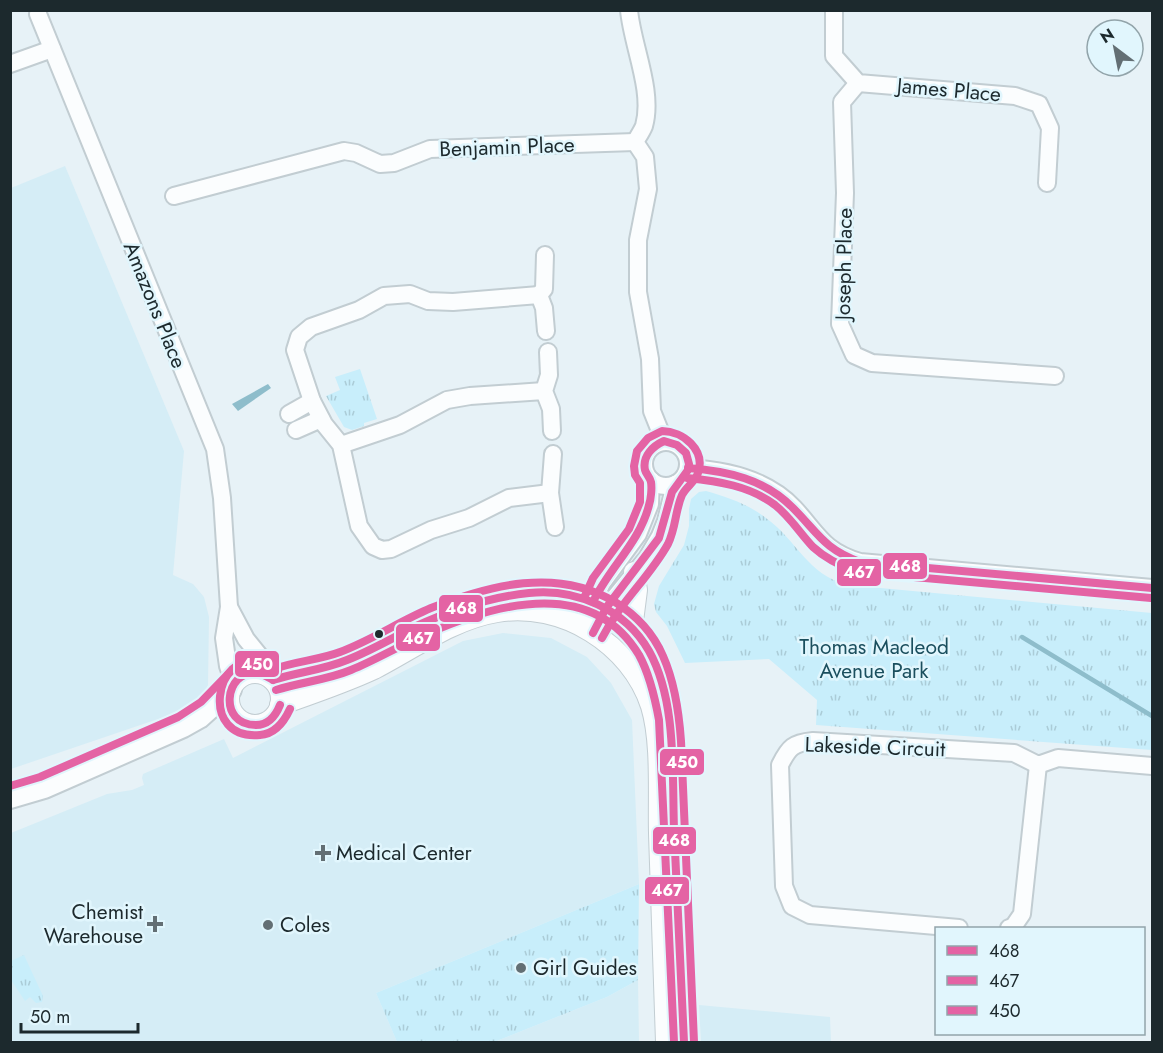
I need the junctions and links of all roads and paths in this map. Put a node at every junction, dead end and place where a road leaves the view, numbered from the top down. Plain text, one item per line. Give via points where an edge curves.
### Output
1 (629, 10) edge
2 (834, 10) edge
3 (38, 14) dead end
4 (52, 49) junction
5 (10, 64) edge
6 (858, 83) junction
7 (635, 142) junction
8 (1047, 183) dead end
9 (174, 196) dead end
10 (545, 255) dead end
11 (539, 295) junction
12 (546, 332) dead end
13 (548, 352) dead end
14 (1055, 376) dead end
15 (544, 391) junction
16 (312, 401) junction
17 (289, 414) dead end
18 (321, 419) junction
19 (296, 430) dead end
20 (552, 431) dead end
21 (664, 441) junction
22 (341, 445) junction
23 (553, 453) dead end
24 (688, 468) junction
25 (651, 480) junction
26 (675, 484) junction
27 (550, 493) junction
28 (555, 527) dead end
29 (634, 572) junction
30 (1152, 588) edge
31 (600, 605) junction
32 (229, 607) junction
33 (587, 629) junction
34 (632, 629) junction
35 (271, 679) junction
36 (232, 686) junction
37 (280, 705) junction
38 (1038, 765) junction
39 (1152, 766) edge
40 (10, 797) edge
41 (948, 927) edge
42 (1013, 927) edge
43 (666, 1042) edge
44 (684, 1042) edge

1 - 7 street via 646,108 644,127
2 - 6 street via 834,56
3 - 4 street, Amazons Place
4 - 5 street
4 - 32 street, Amazons Place via 215,449
6 - 8 street, James Place via 1015,96 1039,104 1050,128
6 - 14 street, Joseph Place via 842,102 845,193 840,324 854,355 872,363
7 - 9 street, Benjamin Place via 430,149 394,164 380,164 344,151
7 - 21 street via 645,157 648,189 638,240 638,292 650,359 652,411
10 - 11 street via 544,289
11 - 12 street
11 - 16 street via 453,302 396,294 311,327 299,337 295,351
13 - 15 street via 549,375
15 - 20 street via 551,409
15 - 22 street via 447,400 400,426
16 - 17 street
16 - 18 street
18 - 19 street
18 - 22 street
21 - 24 street via 683,448
21 - 25 street via 646,454 645,471
22 - 27 street via 359,526 373,546 382,550 469,518 509,498
23 - 27 street
24 - 26 street
24 - 30 street via 734,475 770,489 793,507 829,548 860,561
25 - 26 street via 662,485
25 - 31 street via 650,504 638,534 602,583
26 - 29 street via 660,536
27 - 28 street
29 - 31 street
29 - 34 main road via 637,590
31 - 33 street
31 - 34 main road
31 - 35 main road via 563,593 501,598 421,624 334,666
32 - 35 street, Amazons Place
32 - 36 street, Amazons Place via 224,638
33 - 37 main road via 533,611 482,615 371,670
33 - 43 main road via 611,646 632,669 645,691 654,720
34 - 44 main road via 655,664 669,719
35 - 36 main road via 262,674 246,674
35 - 37 main road via 278,687
36 - 37 main road via 228,696 232,712 244,723 267,723
36 - 40 highway via 199,717 183,726 62,779
38 - 39 street via 1058,758
38 - 41 street, Lakeside Circuit via 1014,753 813,741 798,743 787,750 780,765 784,886 792,906 810,915
38 - 42 street via 1022,914

